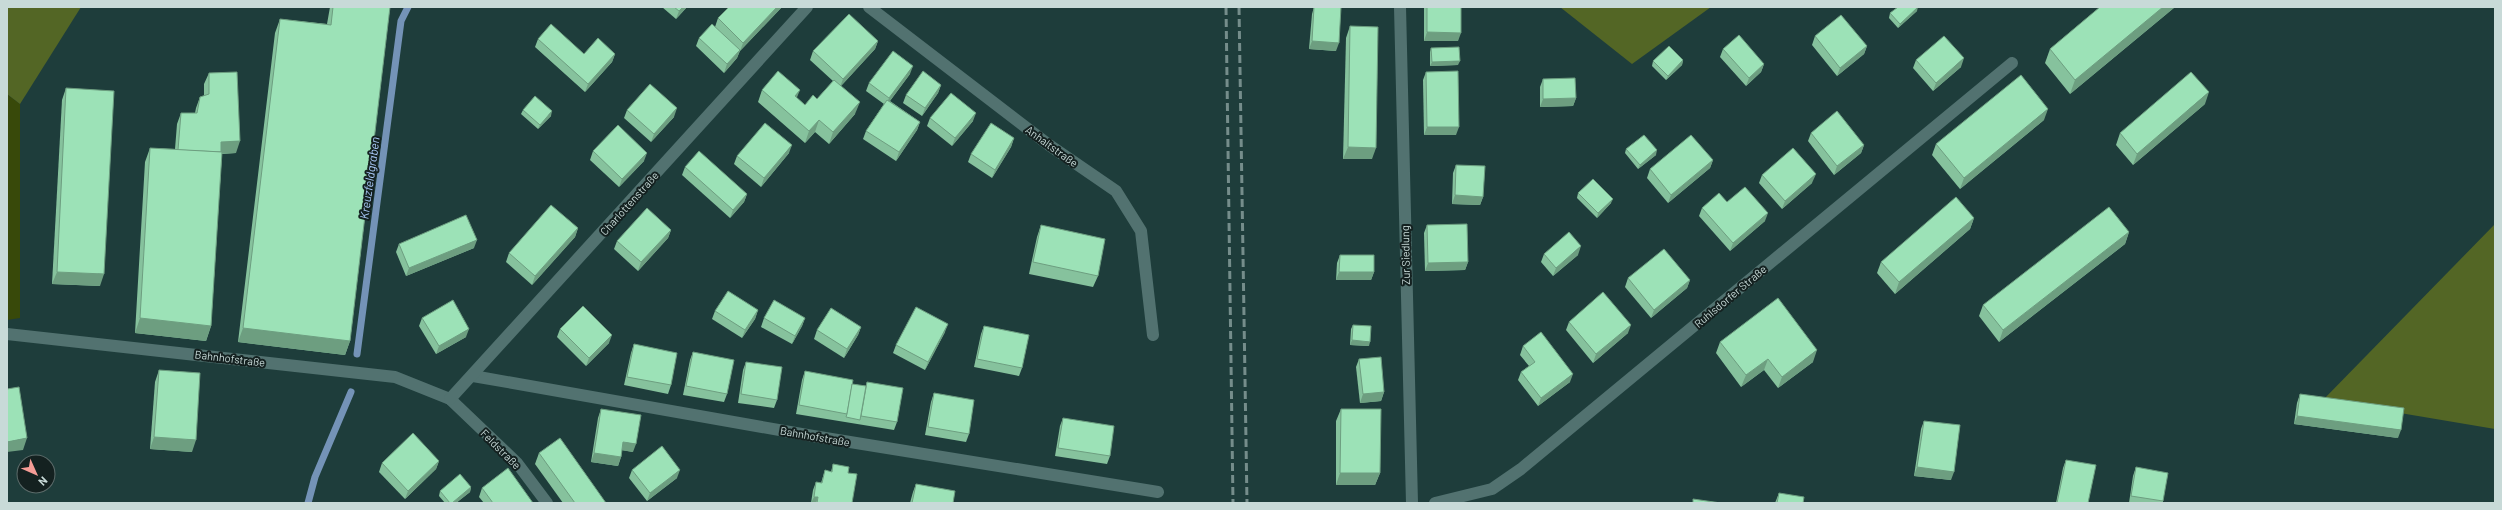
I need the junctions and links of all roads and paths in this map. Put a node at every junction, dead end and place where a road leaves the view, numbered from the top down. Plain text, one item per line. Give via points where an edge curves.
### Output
1 (807, 7) edge
2 (869, 7) edge
3 (1400, 7) edge
4 (2012, 63) dead end
5 (7, 334) edge
6 (1153, 335) dead end
7 (473, 376) junction
8 (450, 399) junction
9 (1158, 492) dead end
10 (547, 503) edge
11 (1412, 503) edge
12 (1435, 503) edge

1 - 7 street, Charlottenstraße
2 - 6 street, Anhaltstraße via 1049,144 1116,191 1141,231
3 - 11 street, Zur Siedlung
4 - 12 street, Ruhlsdorfer Straße via 1521,469 1492,488
5 - 8 street, Bahnhofstraße via 395,377
7 - 8 street, Charlottenstraße
7 - 9 street, Bahnhofstraße via 813,436
8 - 10 street, Feldstraße via 517,463

